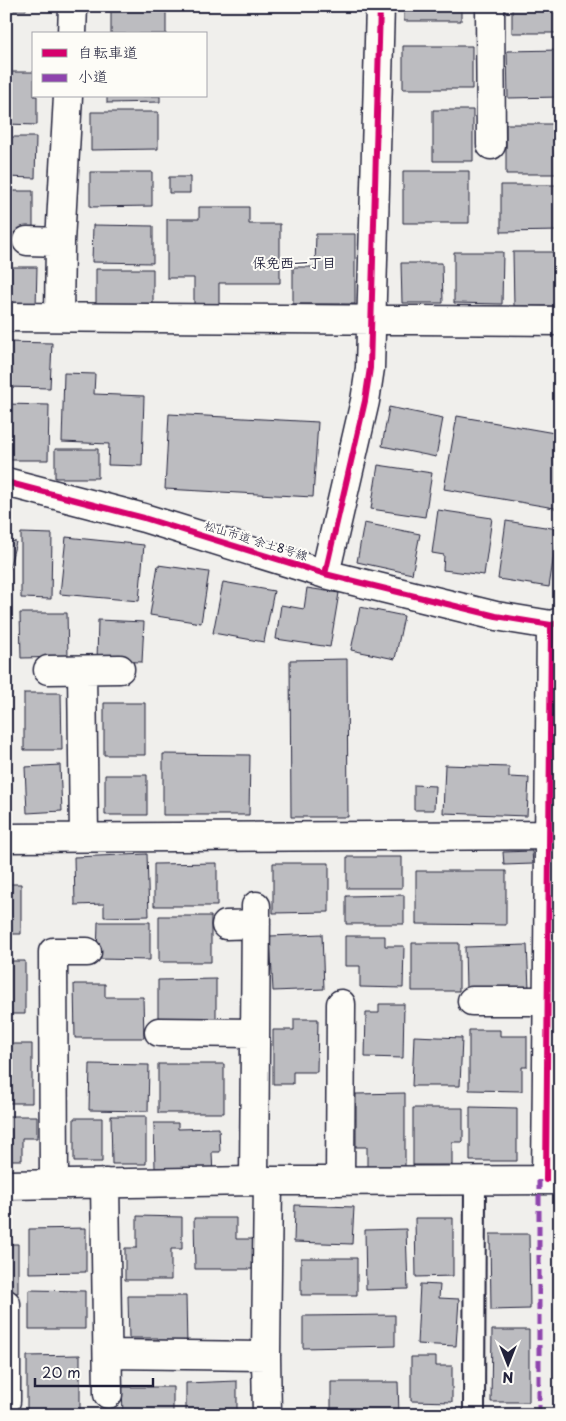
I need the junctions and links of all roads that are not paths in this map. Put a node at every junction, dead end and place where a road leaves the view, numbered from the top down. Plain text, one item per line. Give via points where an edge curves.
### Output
1 (73, 6) edge
2 (380, 6) edge
3 (490, 6) edge
4 (72, 32) edge
5 (68, 98) edge
6 (491, 144) dead end
7 (27, 241) dead end
8 (60, 242) junction
9 (6, 317) edge
10 (59, 317) junction
11 (372, 320) junction
12 (560, 322) edge
13 (6, 482) edge
14 (325, 574) junction
15 (556, 623) edge
16 (120, 669) dead end
17 (48, 670) dead end
18 (82, 670) junction
19 (549, 835) junction
20 (84, 837) junction
21 (6, 838) edge
22 (226, 925) dead end
23 (87, 952) dead end
24 (472, 1001) dead end
25 (341, 1004) dead end
26 (552, 1015) edge
27 (159, 1032) dead end
28 (255, 1033) junction
29 (475, 1180) junction
30 (553, 1180) edge
31 (261, 1181) junction
32 (340, 1181) junction
33 (106, 1183) junction
34 (54, 1184) junction
35 (6, 1185) edge
36 (6, 1304) edge
37 (108, 1354) junction
38 (266, 1356) junction
39 (108, 1394) dead end
40 (6, 1401) edge
41 (474, 1411) dead end
42 (267, 1415) edge

1 - 4 street
2 - 11 street
3 - 6 street
5 - 8 street
7 - 8 street
8 - 10 street
9 - 10 street
10 - 11 street
11 - 12 street
11 - 14 street via 365,401
13 - 14 street, 松山市道 余土8号線 via 144,518
14 - 15 street, 松山市道 余土8号線 via 496,616
15 - 19 street
16 - 18 street
17 - 18 street
18 - 20 street
19 - 20 street
19 - 26 street
20 - 21 street
22 - 28 street via 256,915
23 - 34 street via 53,952
24 - 26 street
25 - 32 street
26 - 30 street
27 - 28 street
28 - 31 street
29 - 30 street
29 - 32 street
29 - 41 lane
31 - 32 street
31 - 33 street
31 - 38 street
33 - 34 street
33 - 37 street
34 - 35 street
36 - 40 street
37 - 38 street
37 - 39 street
38 - 42 street

